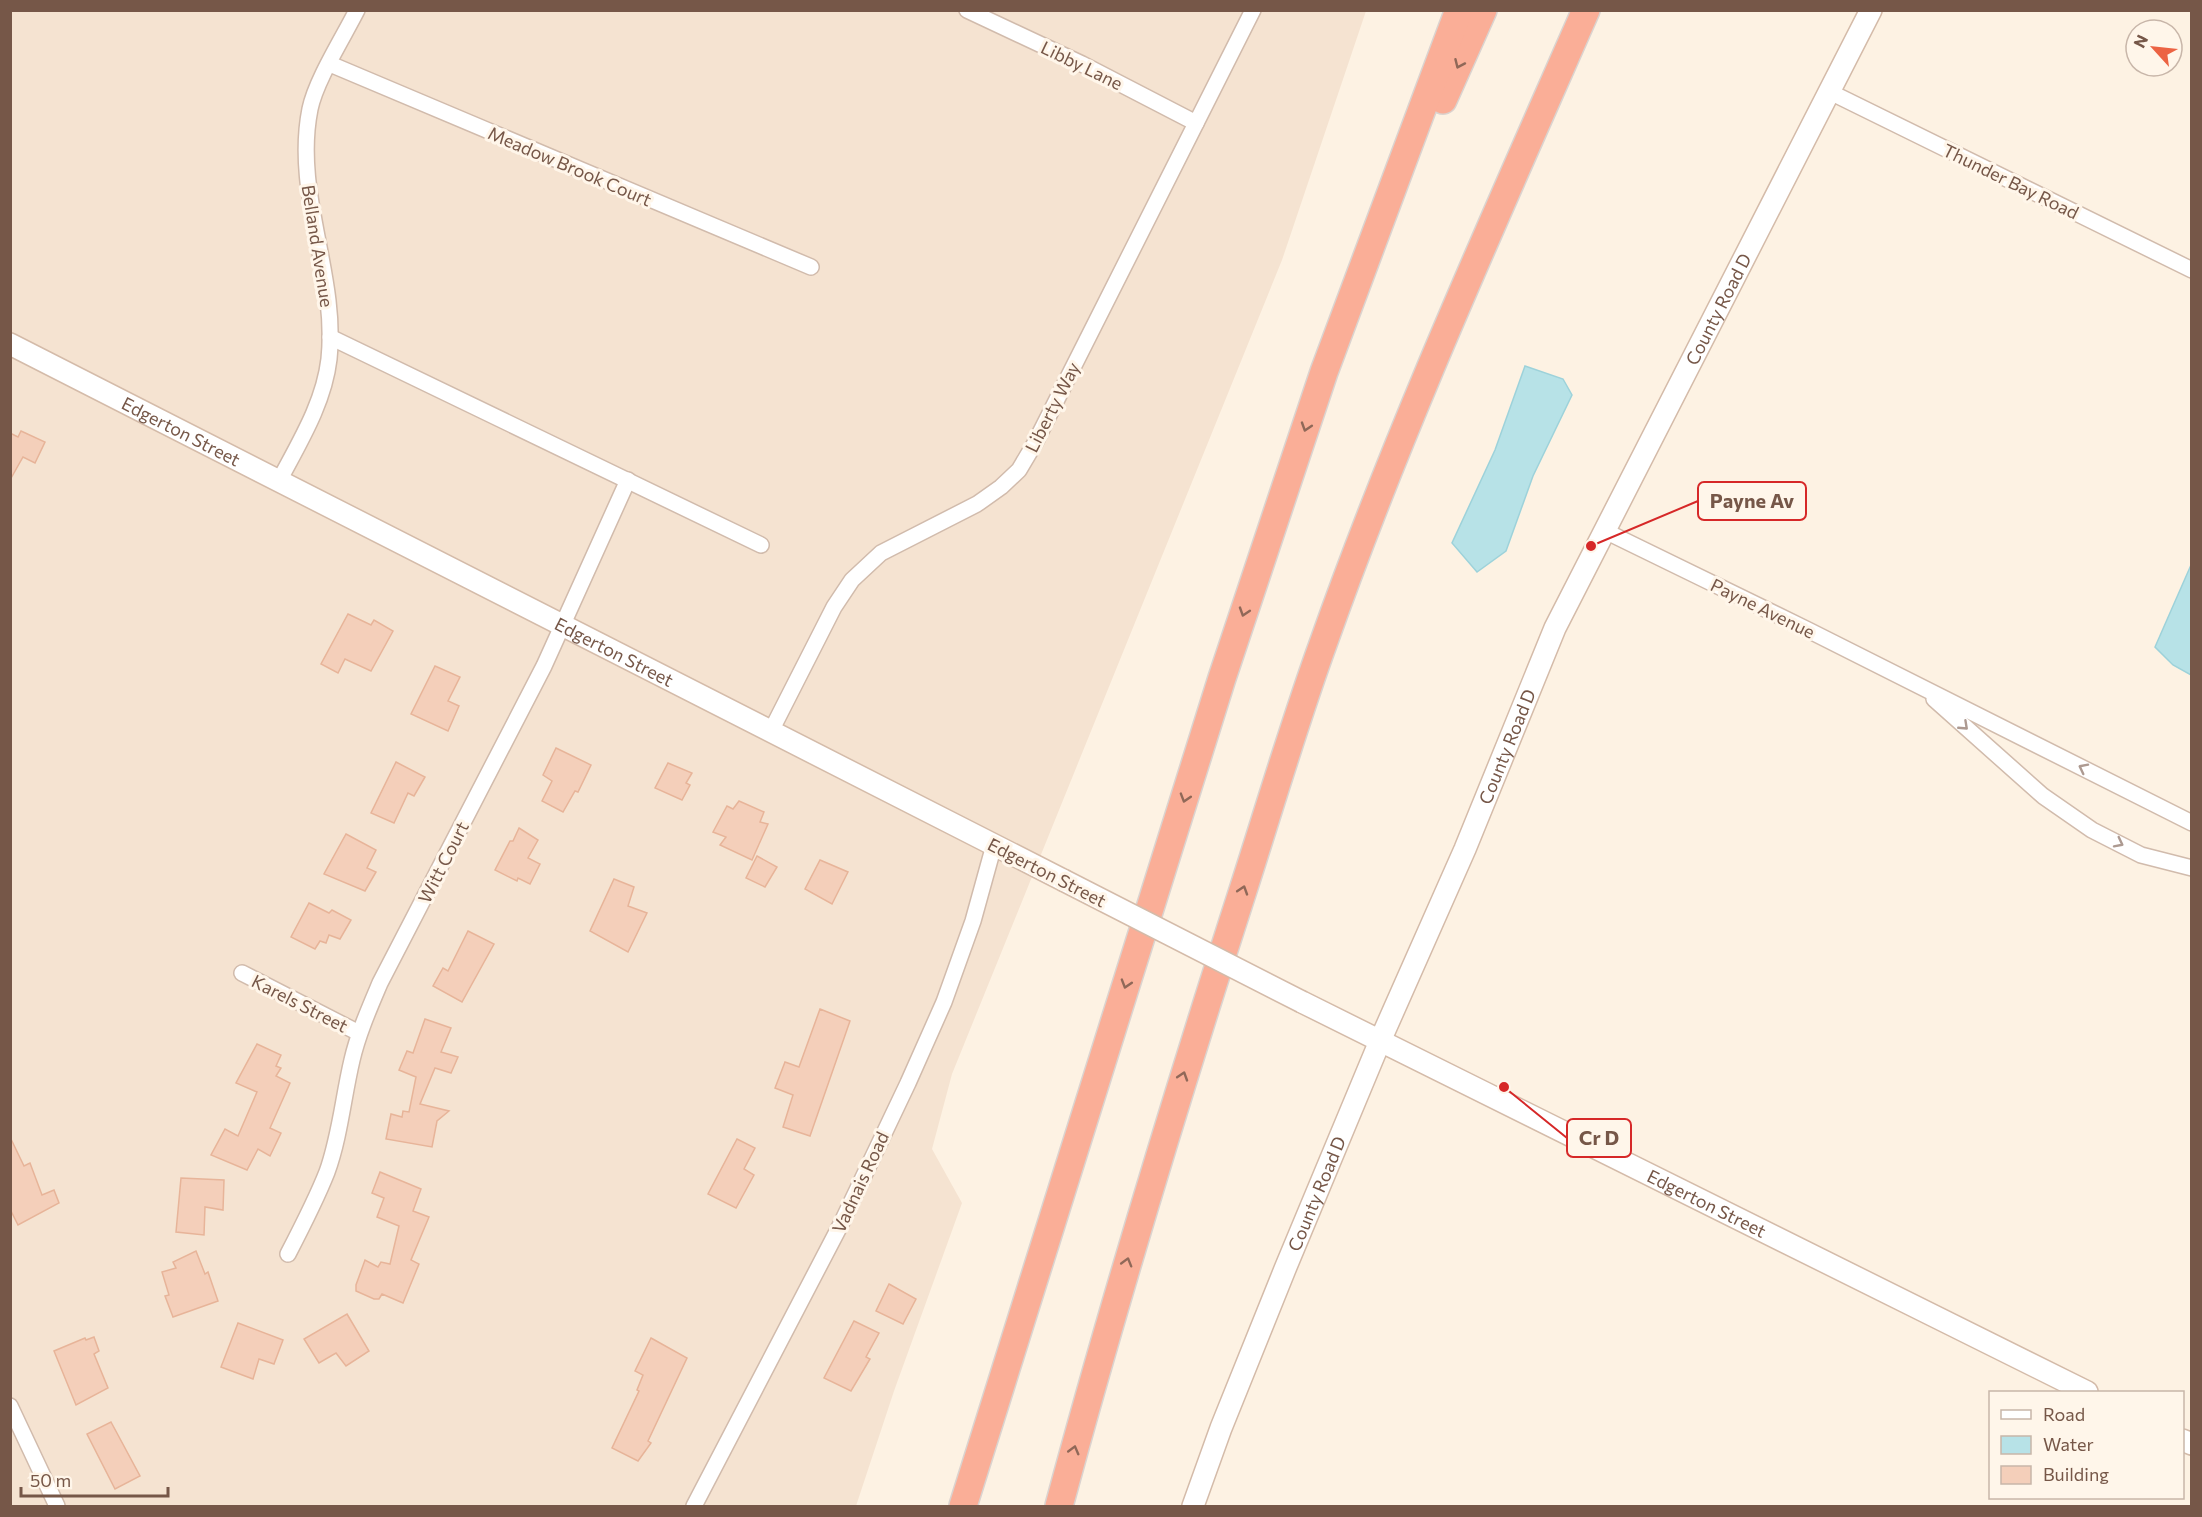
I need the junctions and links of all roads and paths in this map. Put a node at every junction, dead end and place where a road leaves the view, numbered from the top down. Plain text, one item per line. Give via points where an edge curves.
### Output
1 (357, 10) edge
2 (967, 10) edge
3 (1253, 10) edge
4 (1459, 10) edge
5 (1483, 10) edge
6 (1586, 10) edge
7 (1872, 10) edge
8 (330, 64) junction
9 (1830, 92) junction
10 (1196, 123) junction
11 (811, 267) dead end
12 (2192, 270) edge
13 (330, 337) junction
14 (10, 344) edge
15 (1324, 372) junction
16 (628, 480) junction
17 (279, 481) junction
18 (1605, 531) junction
19 (761, 545) dead end
20 (563, 626) junction
21 (1921, 686) junction
22 (771, 731) junction
23 (2192, 823) edge
24 (994, 844) junction
25 (2192, 868) edge
26 (242, 973) dead end
27 (359, 1034) junction
28 (1380, 1041) junction
29 (288, 1254) dead end
30 (2085, 1391) edge
31 (10, 1406) edge
32 (57, 1506) edge
33 (694, 1506) edge
34 (963, 1506) edge
35 (1059, 1506) edge
36 (1193, 1506) edge

1 - 8 street, Belland Avenue
2 - 10 street, Libby Lane
3 - 10 street, Liberty Way
4 - 15 highway
5 -> 15 highway
35 -> 6 highway via 1176,1097 1323,645 1476,261
7 - 9 street, County Road D
8 - 11 street, Meadow Brook Court
8 - 13 street, Belland Avenue via 310,110 307,161
9 - 12 street, Thunder Bay Road
9 - 18 street, County Road D
10 - 22 street, Liberty Way via 1019,470 977,504 881,553 852,580 834,607
13 - 16 street
13 - 17 street, Belland Avenue via 329,361 316,410
14 - 17 street, Edgerton Street
15 -> 34 highway via 1222,678
16 - 19 street
16 - 20 street, Witt Court
17 - 20 street, Edgerton Street
18 - 21 street, Payne Avenue
18 - 28 street, County Road D via 1555,628 1465,849
20 - 22 street, Edgerton Street
20 - 27 street, Witt Court via 380,983
23 -> 21 street, Payne Avenue
21 -> 25 street, Payne Avenue via 2043,796 2092,830 2141,855
22 - 24 street, Edgerton Street
24 - 28 street, Edgerton Street, bridge
24 - 33 street, Vadnais Road via 973,921 944,1002 908,1083 841,1224
26 - 27 street, Karels Street
27 - 29 street, Witt Court via 327,1172
28 - 30 street, Edgerton Street
28 - 36 street, County Road D via 1221,1428
31 - 32 street

